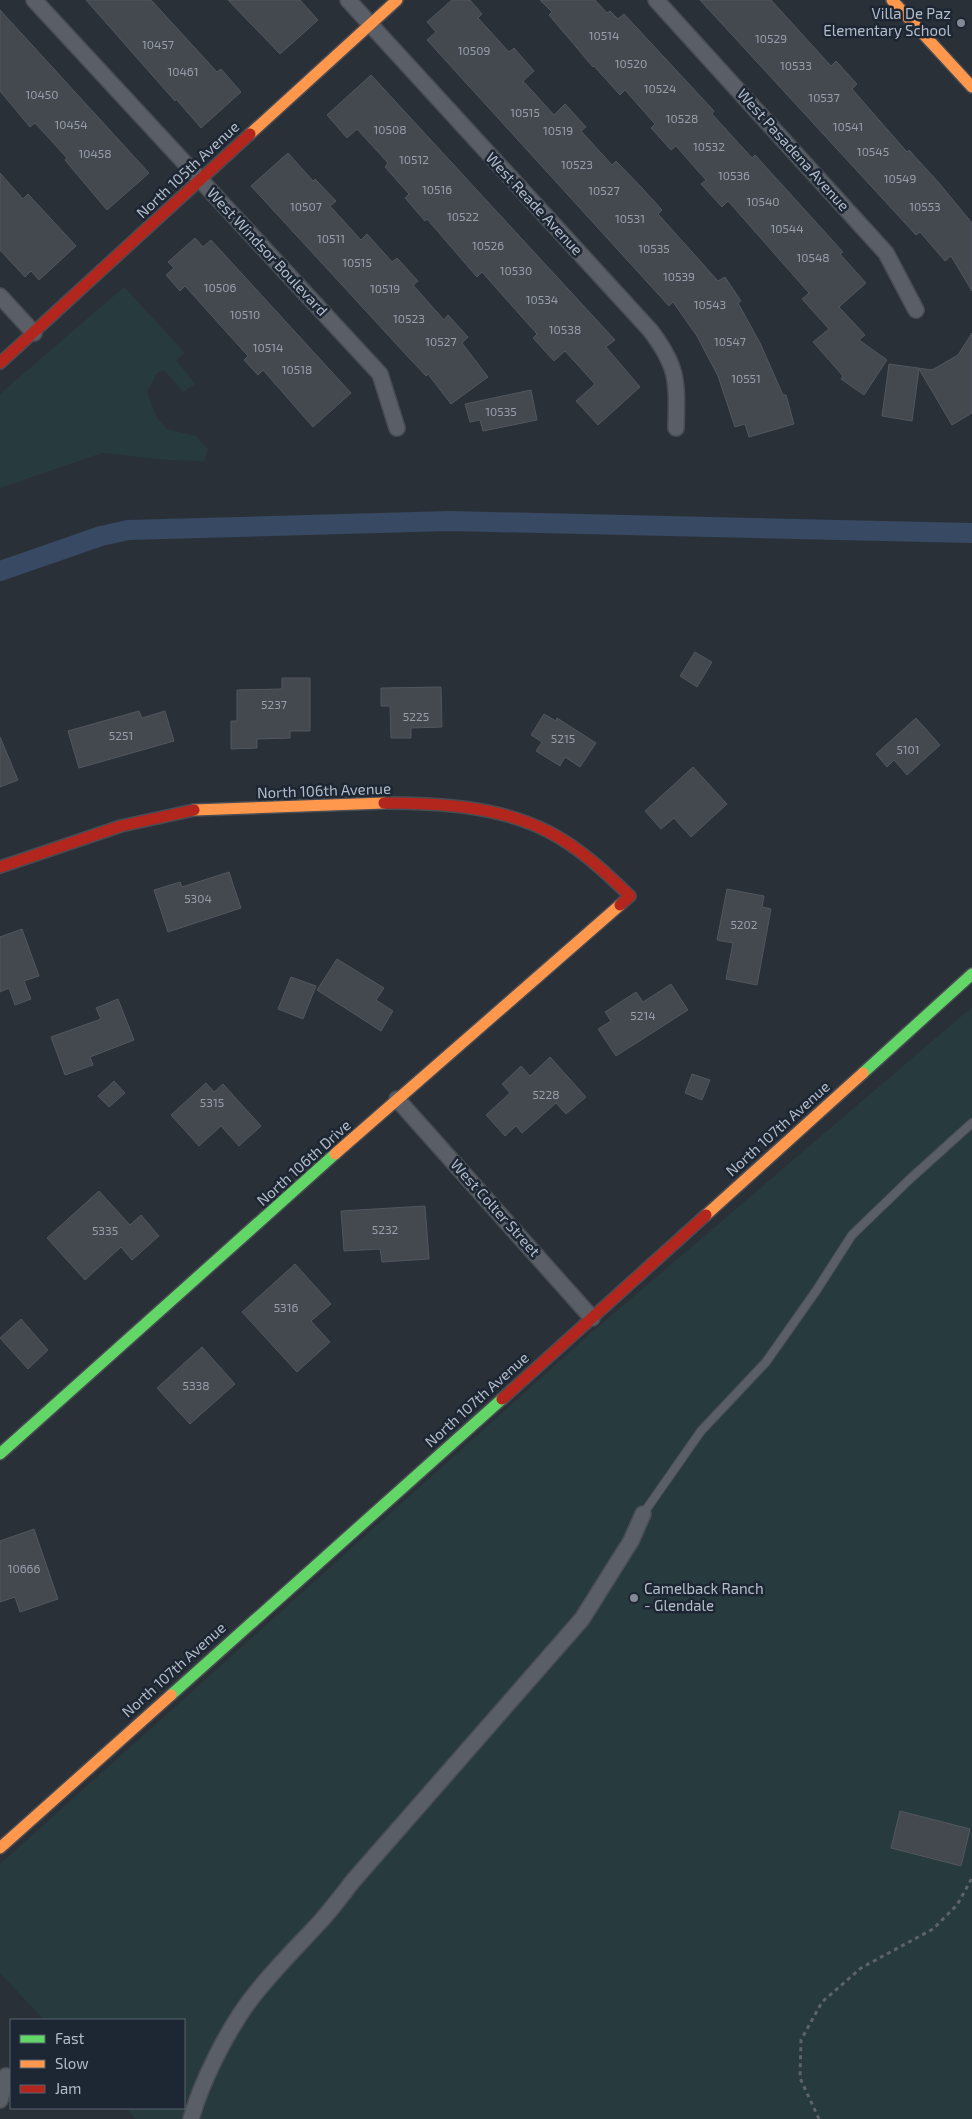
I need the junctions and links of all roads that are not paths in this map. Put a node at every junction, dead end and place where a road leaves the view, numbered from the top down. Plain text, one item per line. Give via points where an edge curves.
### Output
1 (34, 0) edge
2 (348, 0) edge
3 (396, 0) edge
4 (656, 0) edge
5 (892, 0) edge
6 (370, 24) junction
7 (972, 87) edge
8 (200, 178) junction
9 (0, 296) edge
10 (916, 310) dead end
11 (34, 333) junction
12 (0, 363) edge
13 (397, 428) dead end
14 (676, 428) dead end
15 (0, 867) edge
16 (630, 896) joint
17 (972, 974) edge
18 (397, 1099) junction
19 (972, 1123) edge
20 (592, 1318) junction
21 (0, 1454) edge
22 (643, 1514) joint
23 (0, 1848) edge
24 (6, 2076) dead end
25 (0, 2100) edge
26 (190, 2119) edge

1 - 8 street, West Windsor Boulevard
2 - 6 street, West Reade Avenue
3 - 6 street, North 105th Avenue
4 - 10 street, West Pasadena Avenue via 886,253
5 - 7 street
6 - 8 street, North 105th Avenue
6 - 14 street, West Reade Avenue via 663,347 677,385
8 - 11 street, North 105th Avenue
8 - 13 street, West Windsor Boulevard via 380,374
9 - 11 street
11 - 12 street, North 105th Avenue
15 - 16 street, North 106th Avenue via 160,815 196,810 412,803 459,806 504,815 538,827 575,847
16 - 18 street, North 106th Drive
17 - 20 street, North 107th Avenue
18 - 20 street, West Colter Street
18 - 21 street, North 106th Drive
19 - 22 lane via 852,1235 766,1362 701,1431
20 - 23 street, North 107th Avenue
22 - 26 street via 582,1619 247,2003 219,2051
24 - 25 street

